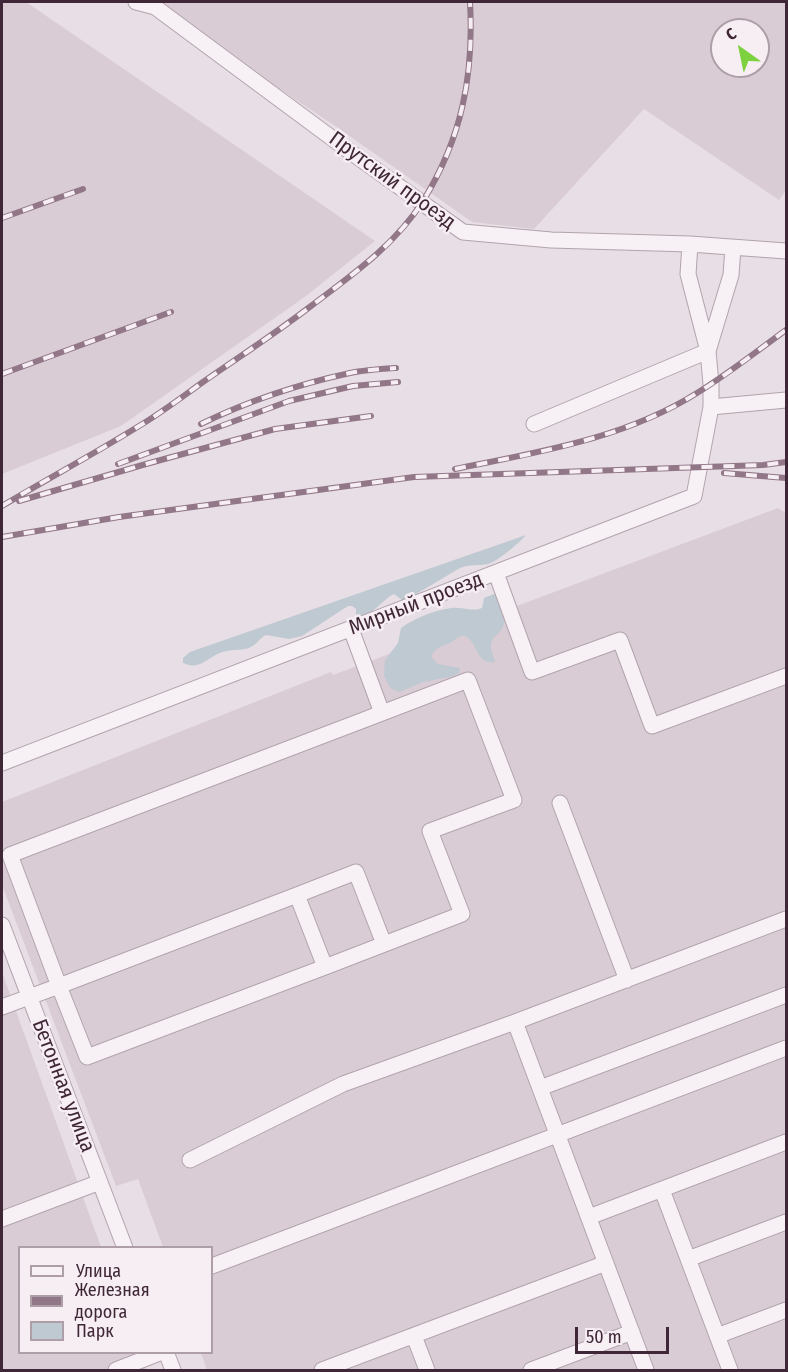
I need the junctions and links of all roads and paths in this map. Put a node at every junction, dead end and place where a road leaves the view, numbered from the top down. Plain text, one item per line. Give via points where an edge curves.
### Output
1 (136, 2) edge
2 (690, 244) junction
3 (733, 248) junction
4 (786, 250) edge
5 (708, 351) junction
6 (786, 400) edge
7 (711, 407) junction
8 (534, 424) dead end
9 (495, 573) junction
10 (351, 629) junction
11 (786, 676) edge
12 (382, 713) junction
13 (2, 764) edge
14 (560, 803) dead end
15 (297, 895) junction
16 (786, 919) edge
17 (2, 925) edge
18 (384, 944) junction
19 (325, 967) junction
20 (627, 980) junction
21 (59, 986) junction
22 (786, 994) edge
23 (29, 997) junction
24 (2, 1008) edge
25 (515, 1022) junction
26 (786, 1048) edge
27 (540, 1088) junction
28 (558, 1135) junction
29 (786, 1142) edge
30 (189, 1160) dead end
31 (100, 1182) junction
32 (662, 1190) junction
33 (589, 1217) junction
34 (2, 1219) edge
35 (786, 1222) edge
36 (124, 1246) edge
37 (688, 1259) junction
38 (606, 1263) junction
39 (213, 1266) edge
40 (786, 1310) edge
41 (632, 1332) junction
42 (414, 1336) junction
43 (717, 1336) junction
44 (161, 1354) edge
45 (164, 1354) edge
46 (116, 1371) edge
47 (172, 1371) edge
48 (322, 1371) edge
49 (427, 1371) edge
50 (531, 1371) edge
51 (646, 1371) edge
52 (730, 1371) edge

1 - 2 street, Прутский проезд via 154,8 463,232 551,240
2 - 3 street, Прутский проезд
2 - 5 street via 688,274
3 - 4 street, Прутский проезд
3 - 5 street via 731,276
5 - 7 street, Мирный проезд
5 - 8 street
6 - 7 street
7 - 9 street, Мирный проезд via 694,496
9 - 10 street, Мирный проезд
9 - 11 street via 532,672 620,640 652,726
10 - 12 street
10 - 13 street, Мирный проезд
12 - 18 street via 468,680 514,800 430,831 462,914
12 - 21 street via 10,855
14 - 20 street
15 - 18 street via 356,872
15 - 19 street
15 - 21 street
16 - 20 street
17 - 23 street, Бетонная улица
18 - 19 street
19 - 21 street via 87,1058
20 - 25 street
21 - 23 street
22 - 27 street
23 - 24 street
23 - 31 street, Бетонная улица
25 - 27 street
25 - 30 street via 343,1084
26 - 28 street
27 - 28 street
28 - 33 street
28 - 39 street
29 - 32 street
31 - 34 street
31 - 36 street, Бетонная улица
32 - 33 street
32 - 37 street
33 - 38 street
35 - 37 street
37 - 43 street
38 - 41 street
38 - 42 street
40 - 43 street
41 - 50 street
41 - 51 street
42 - 48 street
42 - 49 street
43 - 52 street
44 - 46 street
45 - 47 street

